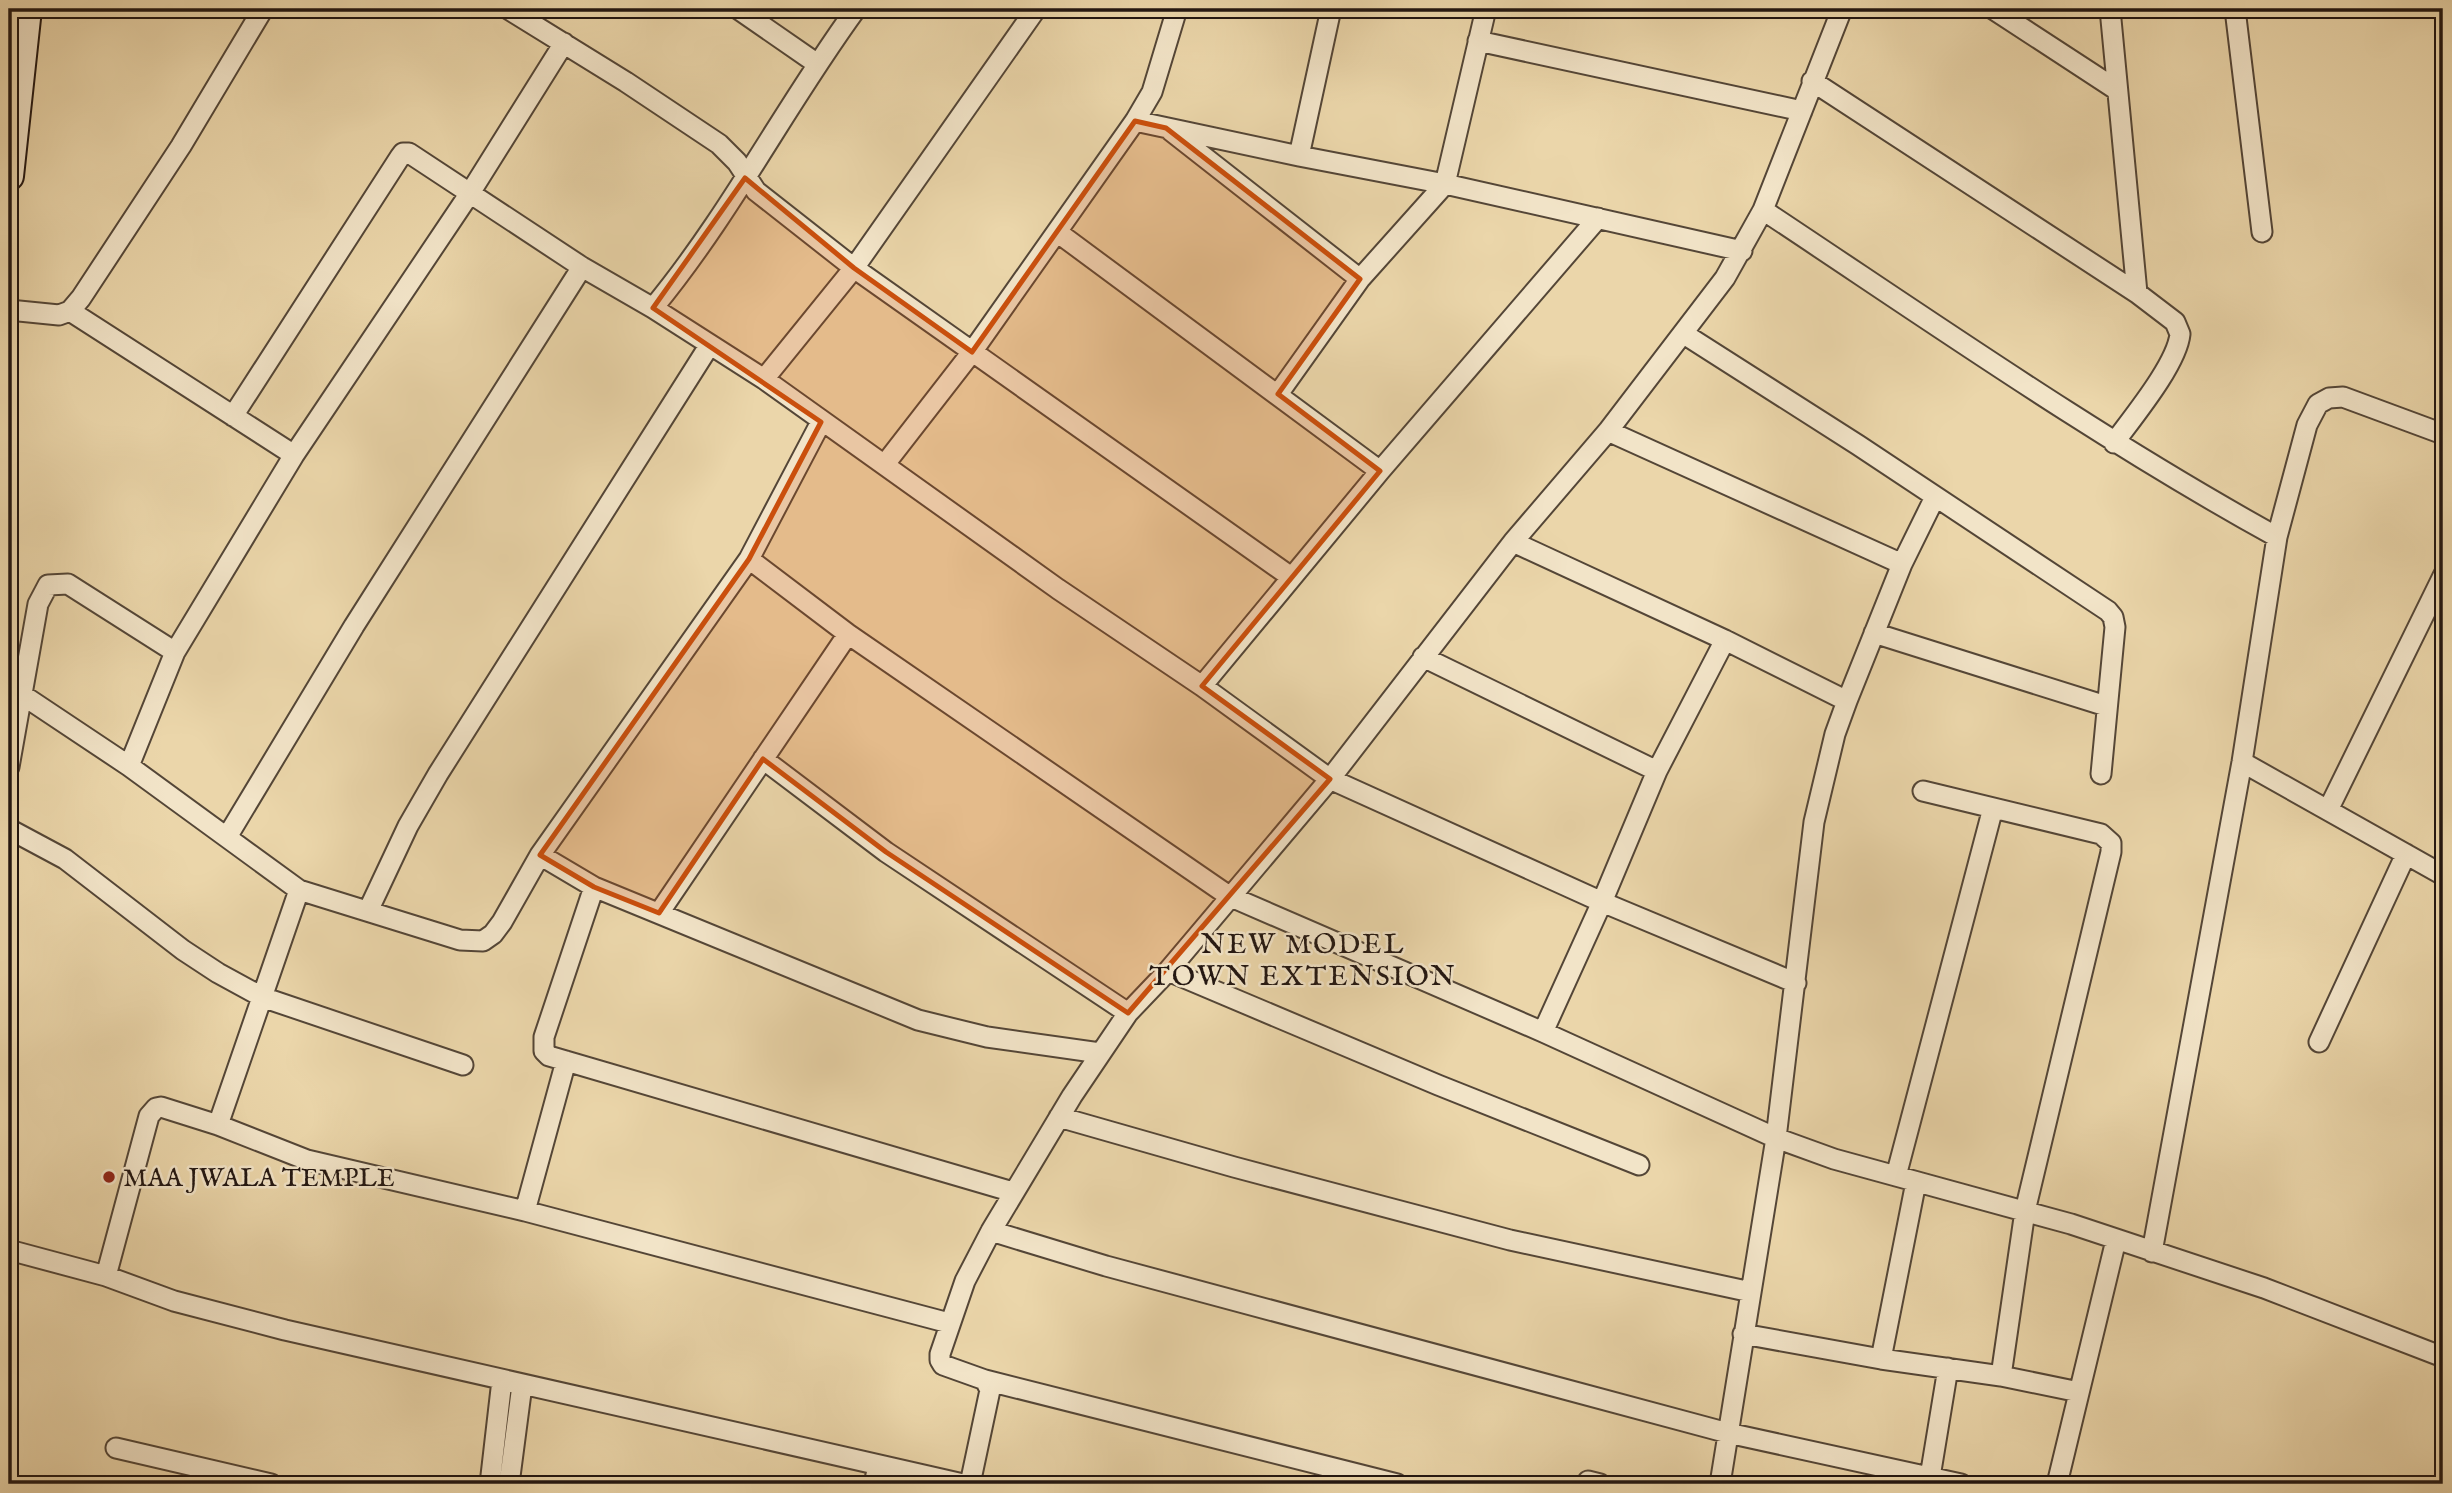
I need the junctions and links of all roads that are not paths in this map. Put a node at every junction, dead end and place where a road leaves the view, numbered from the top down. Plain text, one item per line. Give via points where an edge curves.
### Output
1 (27, 9) edge
2 (263, 9) edge
3 (508, 9) edge
4 (738, 9) edge
5 (856, 9) edge
6 (1036, 9) edge
7 (1177, 9) edge
8 (1331, 9) edge
9 (1486, 9) edge
10 (1842, 9) edge
11 (1993, 9) edge
12 (2110, 9) edge
13 (2235, 9) edge
14 (1478, 41) junction
15 (564, 43) junction
16 (816, 63) junction
17 (1812, 81) junction
18 (2118, 90) junction
19 (1802, 111) junction
20 (1135, 121) junction
21 (1166, 128) junction
22 (1298, 156) junction
23 (9, 176) edge
24 (745, 178) junction
25 (1445, 184) junction
26 (470, 193) junction
27 (1763, 209) junction
28 (1598, 218) junction
29 (1057, 232) junction
30 (2262, 232) dead end
31 (1742, 251) junction
32 (582, 267) junction
33 (854, 268) junction
34 (1360, 279) junction
35 (2137, 293) junction
36 (653, 308) junction
37 (9, 310) edge
38 (69, 311) junction
39 (1684, 334) junction
40 (709, 346) junction
41 (972, 352) junction
42 (764, 379) junction
43 (1278, 394) junction
44 (233, 416) junction
45 (821, 422) junction
46 (1608, 431) junction
47 (2443, 434) edge
48 (2115, 443) junction
49 (294, 455) junction
50 (886, 464) junction
51 (1380, 471) junction
52 (1935, 497) junction
53 (2277, 537) junction
54 (1513, 542) junction
55 (749, 559) junction
56 (1902, 564) junction
57 (2443, 576) edge
58 (1291, 577) junction
59 (848, 634) junction
60 (1874, 634) junction
61 (1725, 640) junction
62 (175, 652) junction
63 (1423, 657) junction
64 (1202, 686) junction
65 (21, 694) junction
66 (1847, 701) junction
67 (2106, 706) junction
68 (763, 759) junction
69 (2242, 762) junction
70 (129, 766) junction
71 (9, 767) edge
72 (1657, 771) junction
73 (2101, 774) dead end
74 (1330, 779) junction
75 (1923, 791) dead end
76 (1993, 808) junction
77 (2328, 810) junction
78 (9, 829) edge
79 (228, 837) junction
80 (540, 855) junction
81 (2406, 855) junction
82 (2443, 875) edge
83 (594, 887) junction
84 (299, 890) junction
85 (1229, 896) junction
86 (1602, 902) junction
87 (368, 911) junction
88 (659, 913) junction
89 (1168, 971) junction
90 (1796, 983) junction
91 (262, 998) junction
92 (1128, 1013) junction
93 (1543, 1032) junction
94 (2319, 1042) dead end
95 (1100, 1053) junction
96 (566, 1061) junction
97 (463, 1065) dead end
98 (1059, 1117) junction
99 (218, 1125) junction
100 (1776, 1138) junction
101 (1639, 1165) dead end
102 (1896, 1176) junction
103 (1916, 1182) junction
104 (1013, 1192) junction
105 (525, 1211) junction
106 (2025, 1211) junction
107 (991, 1231) junction
108 (2116, 1240) junction
109 (9, 1250) edge
110 (2152, 1252) junction
111 (106, 1276) junction
112 (1751, 1292) junction
113 (949, 1323) junction
114 (1744, 1334) junction
115 (2443, 1357) edge
116 (1881, 1359) junction
117 (1948, 1368) junction
118 (2001, 1376) junction
119 (985, 1380) junction
120 (512, 1383) junction
121 (2079, 1392) junction
122 (1728, 1433) junction
123 (116, 1448) dead end
124 (876, 1475) edge
125 (1930, 1477) junction
126 (271, 1484) edge
127 (490, 1484) edge
128 (509, 1484) edge
129 (963, 1484) edge
130 (970, 1484) edge
131 (1397, 1484) edge
132 (1720, 1484) edge
133 (1961, 1484) edge
134 (2057, 1484) edge

1 - 23 main road
2 - 38 street via 130,225
3 - 15 street
4 - 16 street
5 - 16 street
6 - 33 street
7 - 20 street via 1152,92
8 - 22 street
9 - 14 street
10 - 17 street
11 - 18 street
12 - 18 street
13 - 30 street
14 - 19 street
14 - 25 street
15 - 24 street via 719,144
15 - 26 street
16 - 24 street
17 - 19 street
17 - 35 street
18 - 35 street
19 - 27 street
20 - 21 street
20 - 29 street
21 - 22 street
21 - 34 street
22 - 25 street
24 - 33 street via 768,202
24 - 36 street
25 - 28 street
25 - 34 street
26 - 32 street
26 - 44 street via 415,155 403,153
26 - 49 street
27 - 31 street
27 - 48 street
28 - 31 street
28 - 51 street
29 - 41 street
29 - 43 street
31 - 39 street
32 - 36 street
32 - 79 street via 354,625
33 - 41 street
33 - 42 street
34 - 43 street
35 - 48 street via 2175,323 2179,342
36 - 40 street
37 - 38 street via 59,315
38 - 44 street
39 - 46 street
39 - 52 street
40 - 42 street
40 - 87 street via 438,774
41 - 50 street
41 - 58 street
42 - 45 street
43 - 51 street
44 - 49 street
45 - 50 street
45 - 55 street
46 - 54 street
46 - 56 street
47 - 53 street via 2343,397 2318,404 2307,425
48 - 53 street
49 - 62 street
50 - 64 street
51 - 58 street
52 - 56 street
52 - 67 street via 2113,617
53 - 69 street
54 - 61 street
54 - 63 street
55 - 59 street
55 - 80 street
56 - 60 street
57 - 77 street
58 - 64 street
59 - 68 street
59 - 85 street
60 - 66 street
60 - 67 street
61 - 66 street
61 - 72 street
62 - 65 street via 68,584 48,585 38,604
62 - 70 street
63 - 72 street
63 - 74 street
64 - 74 street
65 - 70 street
65 - 71 street
66 - 90 street via 1814,821
67 - 73 street
68 - 88 street
68 - 92 street via 886,852
69 - 77 street
69 - 110 street
70 - 79 street
72 - 86 street
74 - 85 street
74 - 86 street
75 - 76 street
76 - 102 street
76 - 106 street via 2101,834 2111,843
77 - 81 street
78 - 91 street via 65,859 183,950
79 - 84 street
80 - 83 street
80 - 87 street via 502,922 483,942 460,940
81 - 82 street
81 - 94 street
83 - 88 street
83 - 96 street via 544,1037 544,1051
84 - 87 street
84 - 91 street
85 - 89 street
85 - 93 street
86 - 90 street
86 - 93 street
88 - 95 street via 918,1020 987,1037
89 - 92 street
89 - 101 street
90 - 100 street
91 - 97 street
91 - 99 street
92 - 95 street
93 - 100 street
95 - 98 street
96 - 104 street
96 - 105 street
98 - 104 street
98 - 112 street via 1510,1240
99 - 105 street via 307,1160
99 - 111 street via 165,1107 152,1112
100 - 102 street
100 - 112 street
102 - 103 street
103 - 106 street
103 - 116 street
104 - 107 street
105 - 113 street
106 - 108 street
106 - 118 street
107 - 113 street
107 - 122 street
108 - 110 street
108 - 121 street
109 - 111 street
110 - 115 street via 2264,1288
111 - 120 street via 248,1321
112 - 114 street
113 - 119 street via 940,1360 947,1367
114 - 116 street
114 - 122 street
116 - 117 street
117 - 118 street
117 - 125 street
118 - 121 street
119 - 130 street via 990,1390
119 - 131 street
120 - 124 street
120 - 127 street
120 - 128 street
121 - 134 street
122 - 125 street
122 - 132 street
123 - 126 street
124 - 129 street
125 - 133 street

